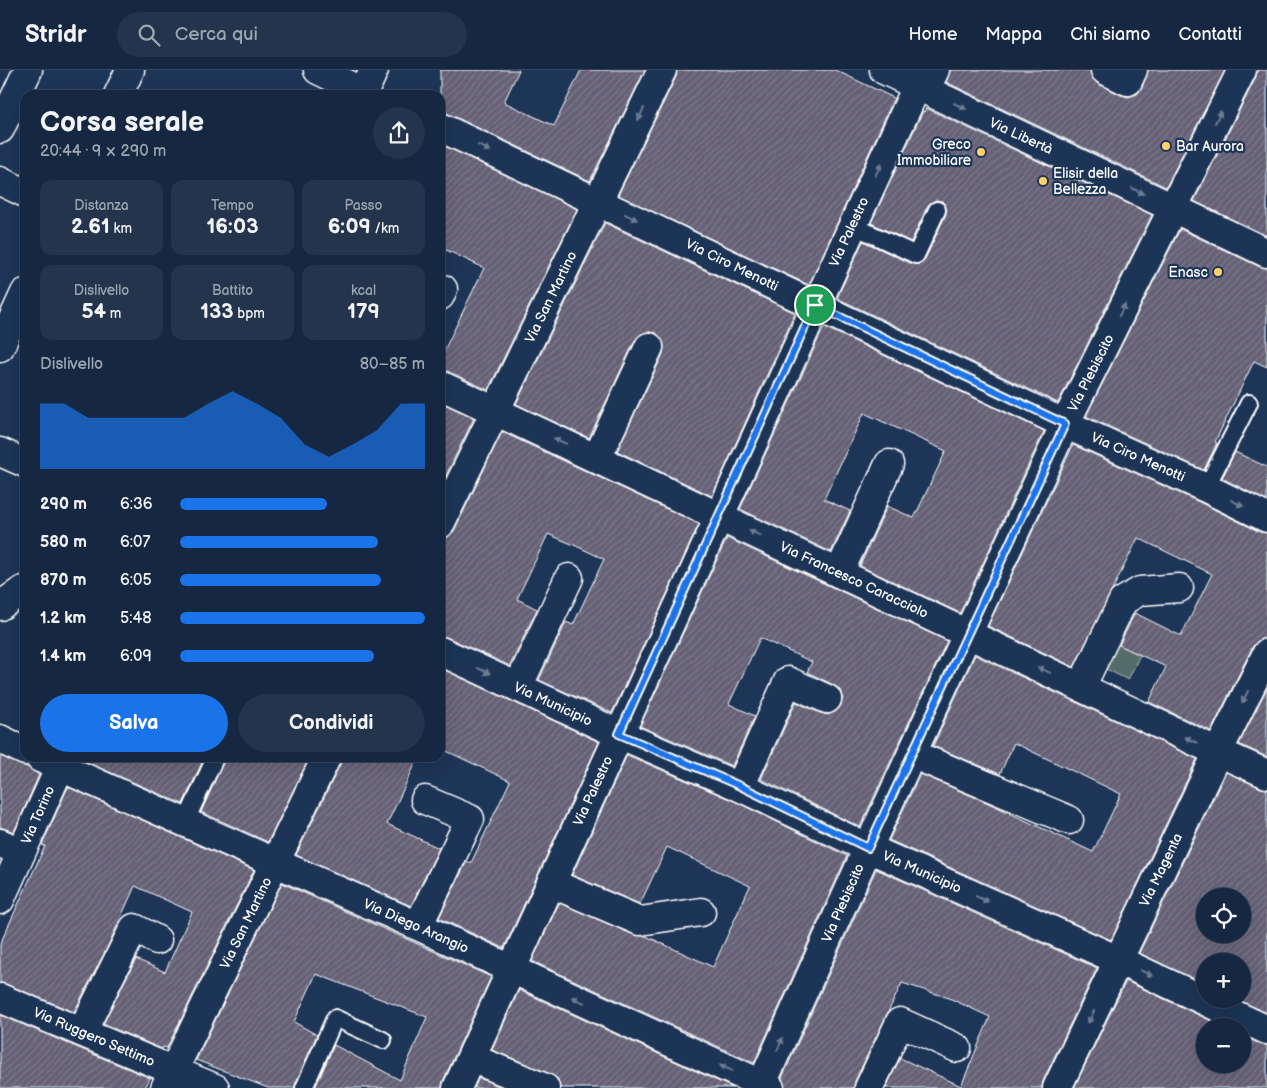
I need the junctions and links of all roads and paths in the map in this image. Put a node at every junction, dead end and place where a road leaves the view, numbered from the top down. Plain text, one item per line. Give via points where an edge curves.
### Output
1 (28, 70) edge
2 (130, 70) edge
3 (318, 70) edge
4 (662, 70) edge
5 (884, 70) edge
6 (1105, 70) edge
7 (1133, 70) edge
8 (1242, 70) edge
9 (926, 82) edge
10 (368, 88) edge
11 (120, 90) edge
12 (0, 128) edge
13 (445, 129) edge
14 (0, 182) edge
15 (20, 191) edge
16 (598, 201) junction
17 (1173, 208) junction
18 (937, 210) dead end
19 (852, 225) junction
20 (1267, 252) edge
21 (20, 303) edge
22 (815, 305) junction
23 (2, 337) edge
24 (648, 347) dead end
25 (445, 387) edge
26 (1249, 403) dead end
27 (496, 411) junction
28 (1065, 424) junction
29 (0, 452) edge
30 (597, 458) junction
31 (20, 461) edge
32 (889, 464) dead end
33 (1206, 488) junction
34 (445, 514) edge
35 (718, 516) junction
36 (1267, 518) edge
37 (839, 573) junction
38 (569, 578) dead end
39 (1180, 588) dead end
40 (20, 592) edge
41 (0, 606) edge
42 (968, 634) junction
43 (445, 652) edge
44 (1267, 654) edge
45 (1081, 687) junction
46 (518, 688) junction
47 (827, 699) dead end
48 (619, 734) junction
49 (0, 739) edge
50 (20, 749) edge
51 (1218, 752) junction
52 (912, 754) junction
53 (54, 762) edge
54 (56, 762) edge
55 (213, 762) edge
56 (324, 762) edge
57 (1267, 774) edge
58 (740, 786) junction
59 (426, 800) dead end
60 (1069, 820) dead end
61 (185, 823) junction
62 (11, 848) edge
63 (868, 848) junction
64 (275, 862) junction
65 (550, 883) junction
66 (0, 900) edge
67 (701, 912) dead end
68 (418, 926) junction
69 (156, 940) dead end
70 (1118, 960) junction
71 (511, 969) junction
72 (0, 998) edge
73 (1267, 1030) edge
74 (82, 1032) junction
75 (383, 1040) dead end
76 (957, 1048) dead end
77 (470, 1058) junction
78 (169, 1079) edge
79 (764, 1087) edge
80 (215, 1088) edge
81 (304, 1088) edge
82 (457, 1088) edge
83 (545, 1088) edge
84 (869, 1088) edge
85 (1056, 1088) edge

1 - 12 street
2 - 11 street
3 - 10 street
4 -> 16 street, Via San Martino
5 - 9 street, Via Libertà
6 - 7 street via 1128,81
17 -> 8 street, Via Plebiscito
9 -> 17 street, Via Libertà
19 -> 9 street, Via Palestro
13 -> 16 street, Via Ciro Menotti
14 - 15 street
16 -> 22 street, Via Ciro Menotti
16 - 27 street, Via San Martino
17 - 20 street, Via Libertà
28 -> 17 street, Via Plebiscito
18 - 19 lane via 916,254
19 - 22 street, Via Palestro
21 - 23 street
22 - 28 street, Via Ciro Menotti
22 - 35 street, Via Palestro
24 - 30 street
25 - 27 street, Via Francesco Caracciolo
26 - 33 lane
30 -> 27 street, Via Francesco Caracciolo
27 - 34 street, Via San Martino
28 - 33 street, Via Ciro Menotti
28 - 42 street, Via Plebiscito
29 - 31 street
30 - 35 street, Via Francesco Caracciolo
32 - 37 street
33 -> 36 street, Via Ciro Menotti
37 -> 35 street, Via Francesco Caracciolo
35 - 48 street, Via Palestro
37 - 42 street, Via Francesco Caracciolo
38 - 46 street
39 - 45 street via 1140,591 1123,602
40 - 41 street
45 -> 42 street, Via Francesco Caracciolo
42 - 52 street, Via Plebiscito
43 -> 46 street, Via Municipio
44 -> 51 street, Via Magenta
51 -> 45 street, Via Francesco Caracciolo
46 - 48 street, Via Municipio
47 - 58 street via 788,681
48 - 58 street, Via Municipio
48 - 65 street, Via Palestro
49 - 50 street
51 - 57 street, Via Francesco Caracciolo
51 - 70 street, Via Magenta
52 - 60 street
52 - 63 street, Via Plebiscito
53 - 62 street, Via Torino
54 - 61 street, Via Diego Arangio
55 - 61 lane
56 - 64 street, Via San Martino
58 - 63 street, Via Municipio
59 - 68 street via 470,819
61 - 64 street, Via Diego Arangio
62 - 66 street, Via Torino
63 -> 70 street, Via Municipio
79 -> 63 street, Via Plebiscito
64 - 68 street, Via Diego Arangio
64 - 78 street, Via San Martino
65 - 67 street via 640,921
65 - 71 street, Via Palestro
68 - 71 street, Via Diego Arangio
69 - 74 street via 134,928
70 -> 73 street, Via Municipio
70 -> 85 street, Via Magenta
71 - 77 street, Via Palestro
79 -> 71 street, Via Diego Arangio
72 - 74 street, Via Ruggero Settimo
74 - 78 street, Via Ruggero Settimo
75 - 81 lane via 335,1018
76 - 84 street via 900,1022
77 - 82 street, Via Palestro
77 - 83 street
78 - 80 street, Via Ruggero Settimo

